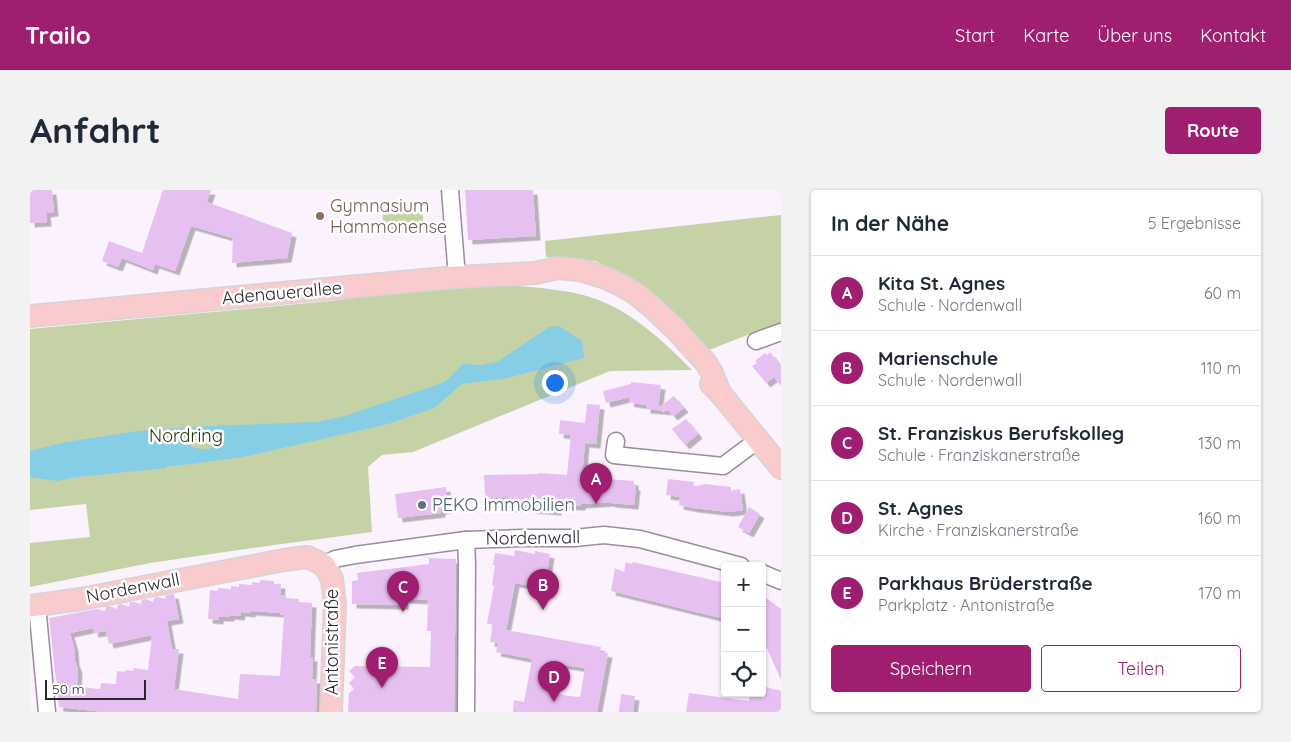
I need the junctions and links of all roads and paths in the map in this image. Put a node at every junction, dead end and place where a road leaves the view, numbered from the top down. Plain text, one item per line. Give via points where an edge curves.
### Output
1 (450, 190) edge
2 (535, 273) junction
3 (457, 277) junction
4 (30, 316) edge
5 (781, 332) edge
6 (756, 341) dead end
7 (720, 393) junction
8 (758, 440) junction
9 (616, 441) dead end
10 (781, 468) edge
11 (466, 540) junction
12 (726, 562) edge
13 (326, 568) junction
14 (766, 574) edge
15 (781, 581) edge
16 (34, 606) edge
17 (47, 712) edge
18 (331, 712) edge
19 (466, 712) edge

1 - 3 street
2 - 3 main road, Adenauerallee
2 - 7 main road, Adenauerallee via 600,291 641,315
2 - 7 main road, Adenauerallee via 558,268 580,270 636,294 706,363
3 - 4 main road, Adenauerallee
5 - 6 street
7 - 8 main road
8 - 9 street via 723,466 614,455
8 - 10 main road
11 - 12 street, Nordenwall via 604,535 640,539
11 - 13 street, Nordenwall via 355,555 335,559
11 - 19 street
13 - 16 main road, Nordenwall via 307,558 297,558
13 - 18 main road, Antonistraße via 332,579 335,604
14 - 15 street
16 - 17 street

